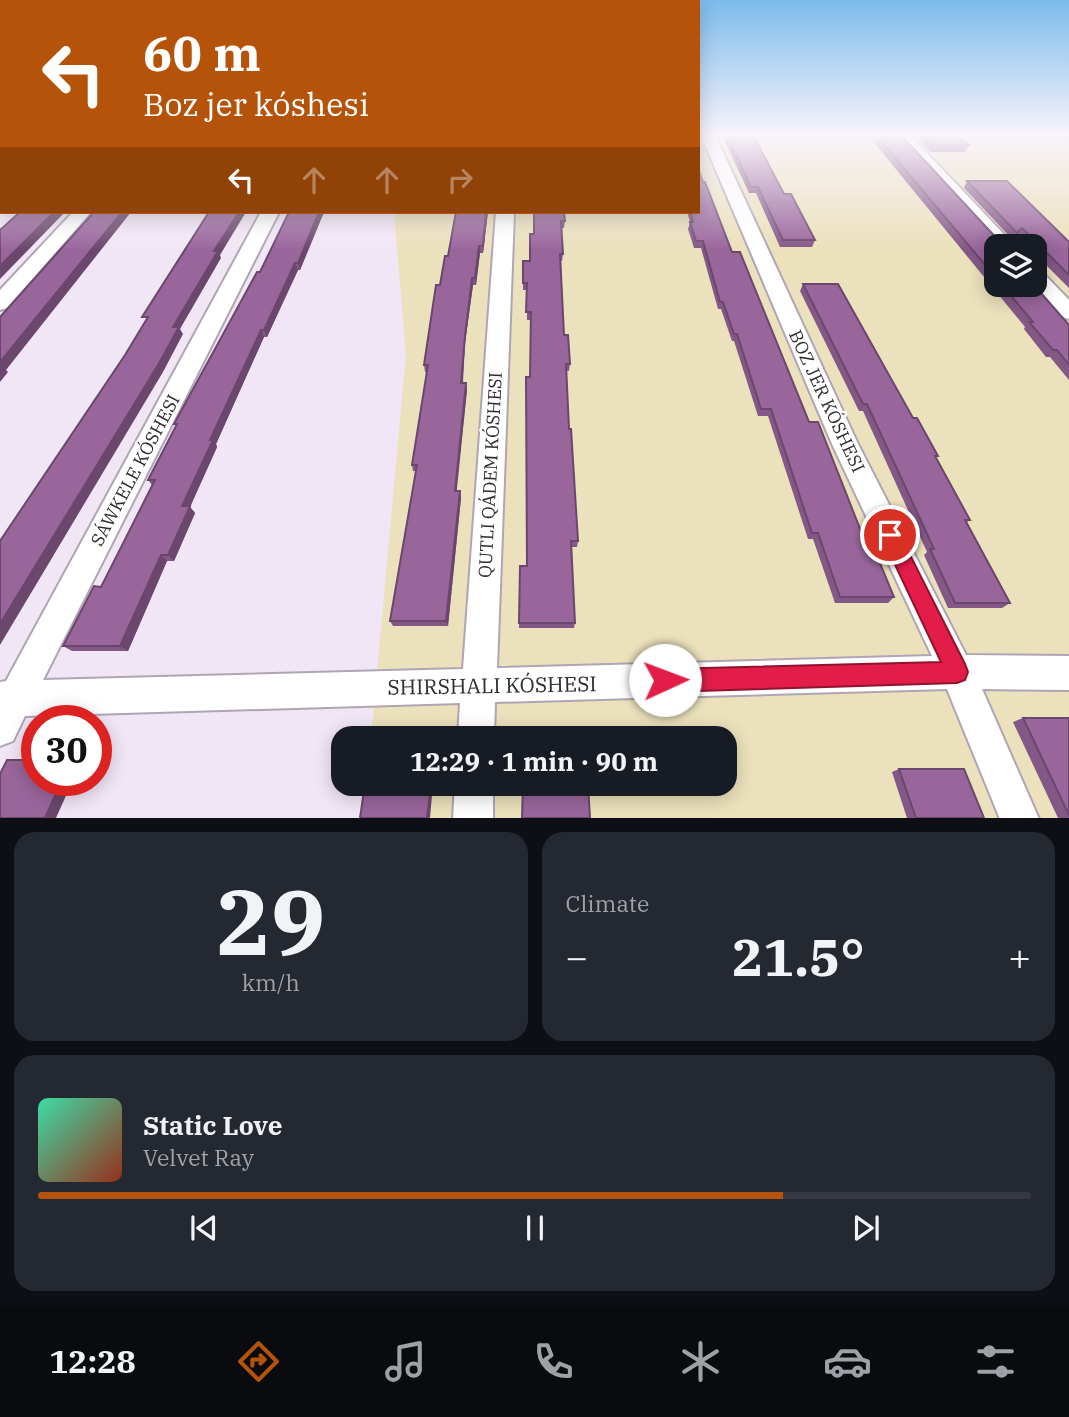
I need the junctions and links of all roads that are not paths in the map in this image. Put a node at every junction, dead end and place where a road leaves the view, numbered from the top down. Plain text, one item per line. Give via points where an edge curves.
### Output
1 (725, 173) edge
2 (938, 173) edge
3 (80, 214) edge
4 (269, 214) edge
5 (505, 214) edge
6 (995, 234) edge
7 (1047, 289) edge
8 (0, 303) edge
9 (1069, 312) edge
10 (957, 672) junction
11 (1069, 673) edge
12 (479, 686) junction
13 (9, 698) edge
14 (477, 726) edge
15 (0, 728) edge
16 (473, 796) edge
17 (472, 818) edge
18 (1020, 818) edge

1 - 10 street, BOZ JER KÓSHESI via 845,444
2 - 6 street
3 - 8 street
4 - 13 street, SÁWKELE KÓSHESI
5 - 12 street
7 - 9 street
10 - 11 street
10 - 12 street
10 - 18 street, BOZ JER KÓSHESI
12 - 13 street
12 - 14 street
13 - 15 street, SÁWKELE KÓSHESI
16 - 17 street

